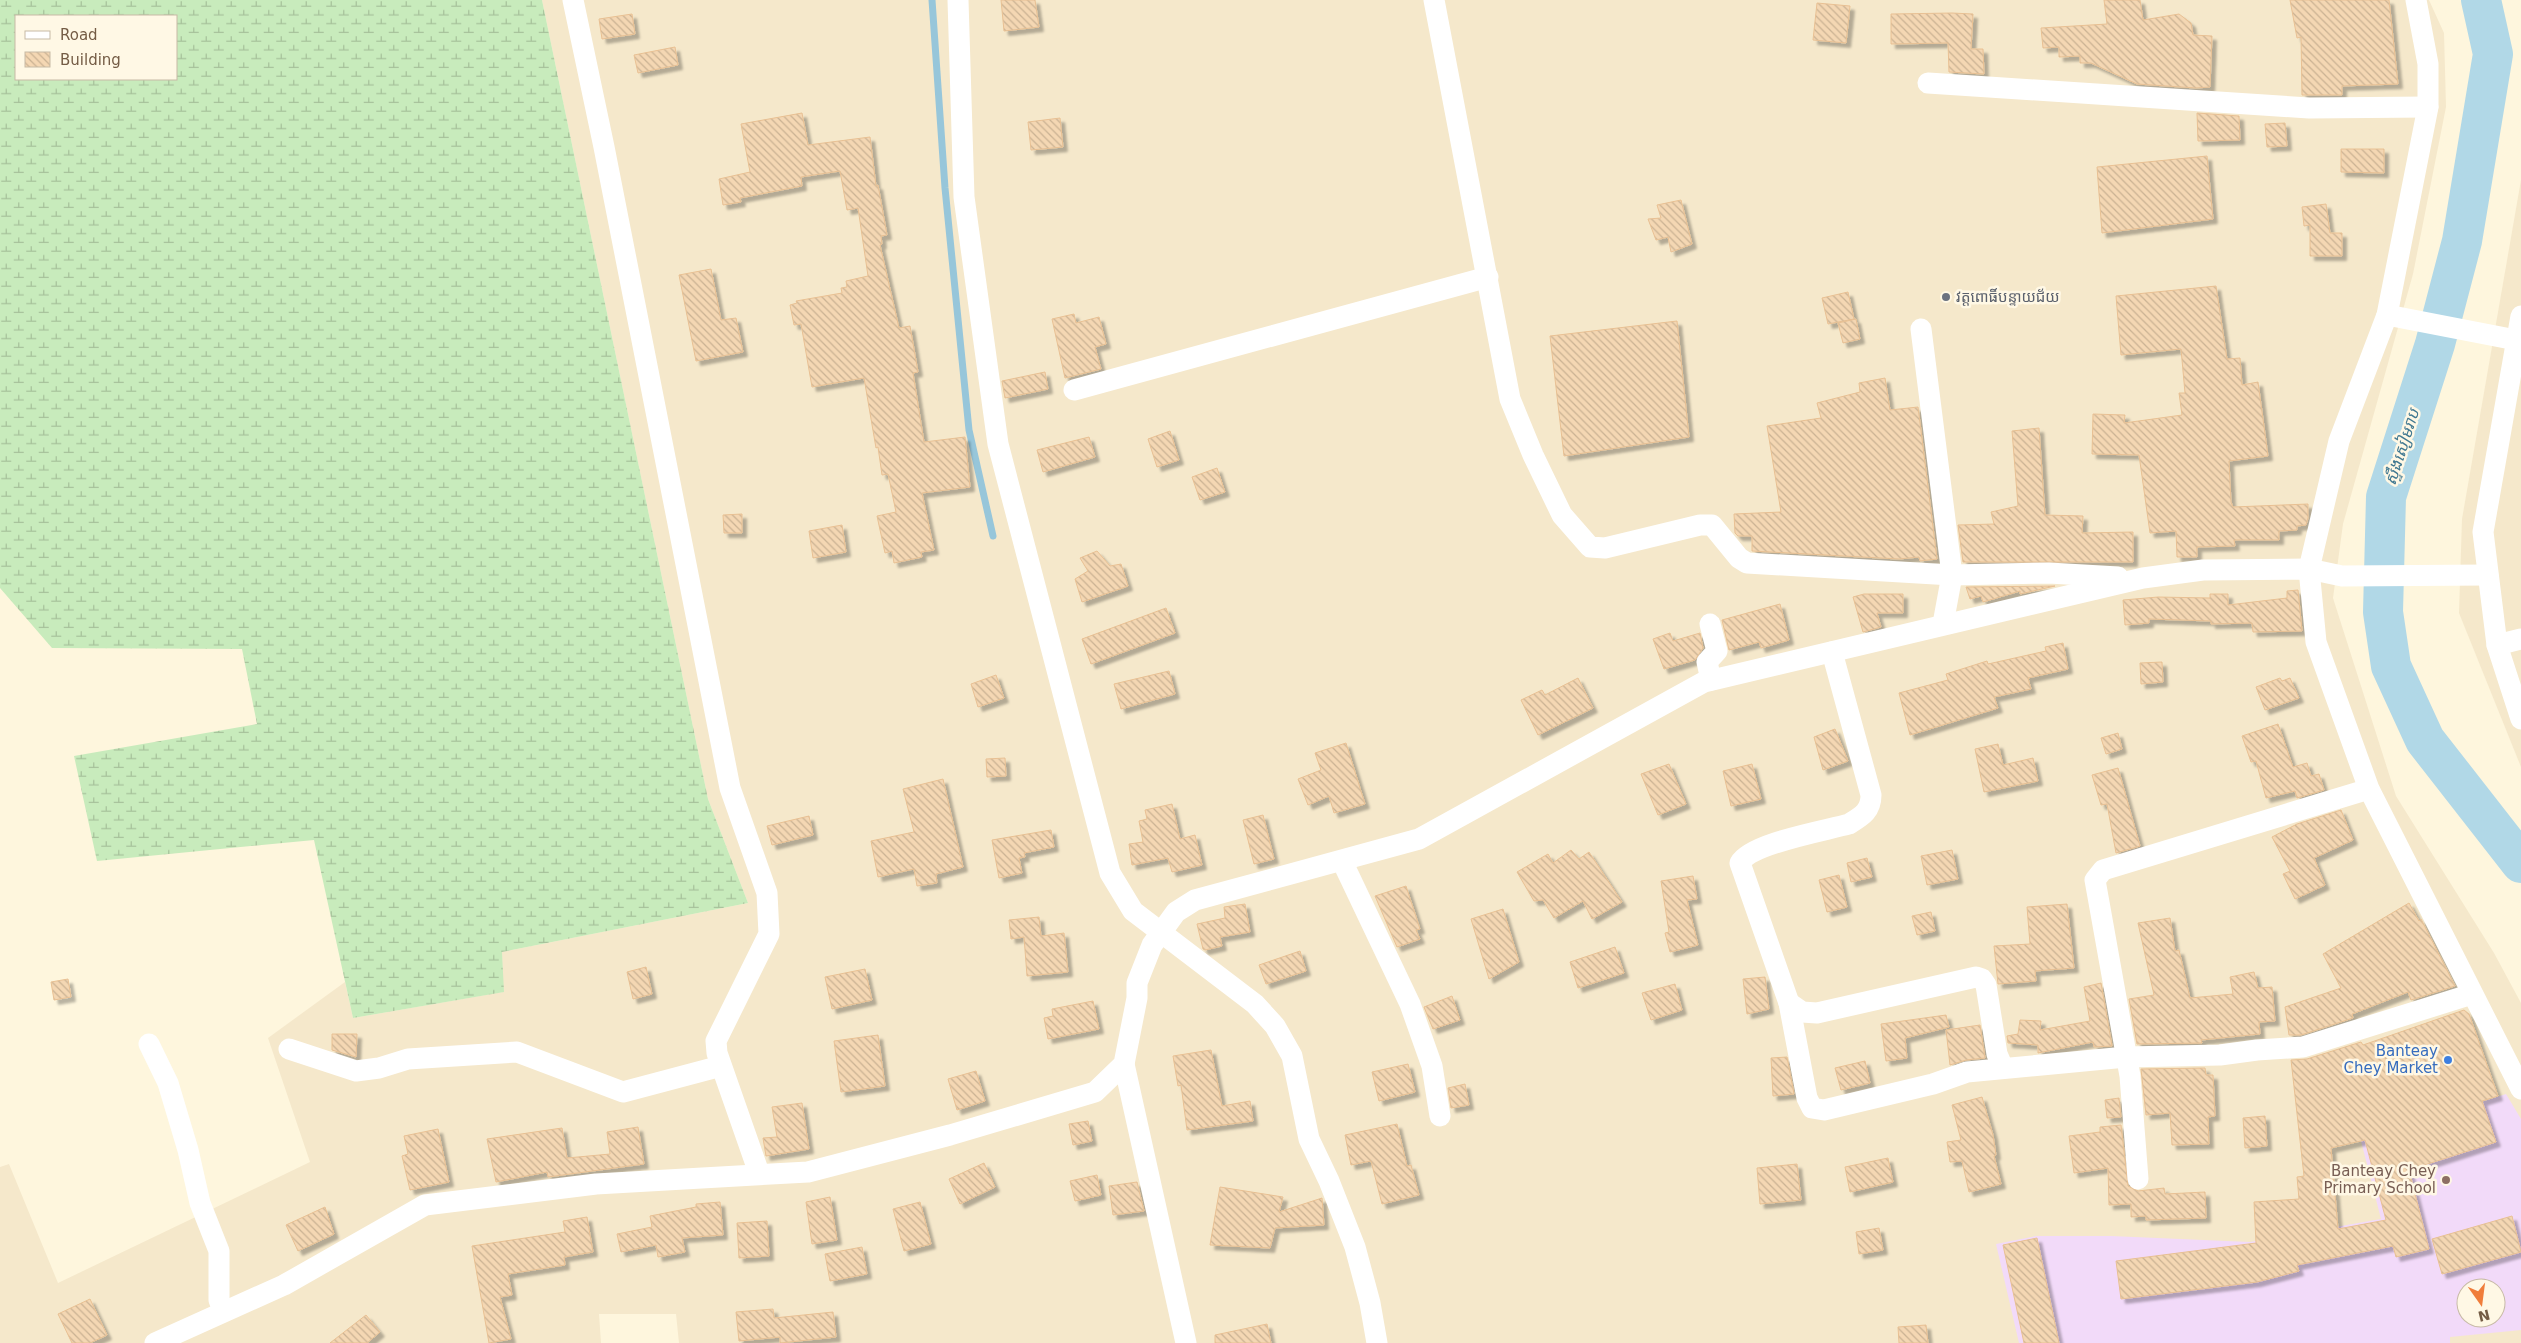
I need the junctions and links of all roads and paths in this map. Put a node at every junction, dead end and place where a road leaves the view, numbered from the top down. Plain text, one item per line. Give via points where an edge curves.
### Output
1 (573, 0) edge
2 (958, 0) edge
3 (1434, 0) edge
4 (2416, 0) edge
5 (1928, 82) dead end
6 (2428, 107) junction
7 (1488, 277) junction
8 (2387, 316) junction
9 (2521, 316) edge
10 (1921, 329) dead end
11 (2516, 340) junction
12 (1074, 390) dead end
13 (2309, 569) junction
14 (1952, 575) junction
15 (2488, 575) junction
16 (2143, 578) junction
17 (1710, 624) dead end
18 (1943, 624) junction
19 (2521, 639) edge
20 (2497, 646) junction
21 (1832, 652) junction
22 (1711, 680) junction
23 (2521, 719) edge
24 (2368, 789) junction
25 (1342, 861) junction
26 (1156, 938) junction
27 (2472, 994) junction
28 (1789, 1003) junction
29 (148, 1044) dead end
30 (289, 1050) dead end
31 (2126, 1057) junction
32 (1124, 1064) junction
33 (722, 1066) junction
34 (2003, 1068) junction
35 (2521, 1089) edge
36 (1440, 1116) dead end
37 (759, 1174) junction
38 (2138, 1179) dead end
39 (223, 1311) junction
40 (155, 1343) edge
41 (1186, 1343) edge
42 (1376, 1343) edge

1 - 33 street via 730,788 767,893 770,934 716,1040
2 - 26 street via 964,197 998,444 1110,873 1132,911
3 - 7 street
4 - 6 street via 2428,64
5 - 6 street via 2309,108
6 - 8 street
7 - 12 street
7 - 14 street via 1510,400 1562,516 1590,547 1605,548 1692,527 1712,526 1739,558 1748,562
8 - 11 street
8 - 13 street via 2339,441
9 - 11 street
10 - 14 street
11 - 15 street via 2483,532
13 - 15 street via 2342,576
13 - 16 street via 2203,570
13 - 24 street via 2316,642
14 - 16 street via 2049,573
14 - 18 street
15 - 20 street
16 - 18 street
17 - 22 street via 1717,651 1707,662
18 - 21 street
19 - 20 street
20 - 23 street
21 - 22 street
21 - 28 street via 1871,804 1849,824 1766,845 1743,856 1740,863
22 - 25 street via 1419,839
24 - 27 street
24 - 31 street via 2098,873 2095,880
25 - 26 street via 1195,900 1176,912
25 - 36 street via 1410,1004 1432,1066
26 - 32 street via 1140,975
26 - 42 street via 1185,953 1255,1004 1275,1026 1292,1056 1309,1139 1330,1181 1355,1247 1370,1303
27 - 31 street via 2303,1047 2220,1055
27 - 35 street
28 - 34 street via 1802,1012 1817,1013 1976,977 1986,985 1997,1054
28 - 34 street via 1807,1098 1812,1108 1824,1110 1933,1084 1967,1072
29 - 39 street via 168,1083 200,1203 220,1251 219,1300
30 - 33 street via 356,1071 408,1059 517,1052 623,1092
31 - 34 street
31 - 38 street
32 - 37 street via 1096,1092 808,1172
32 - 41 street
33 - 37 street
37 - 39 street via 596,1184 425,1205 284,1285
39 - 40 street

